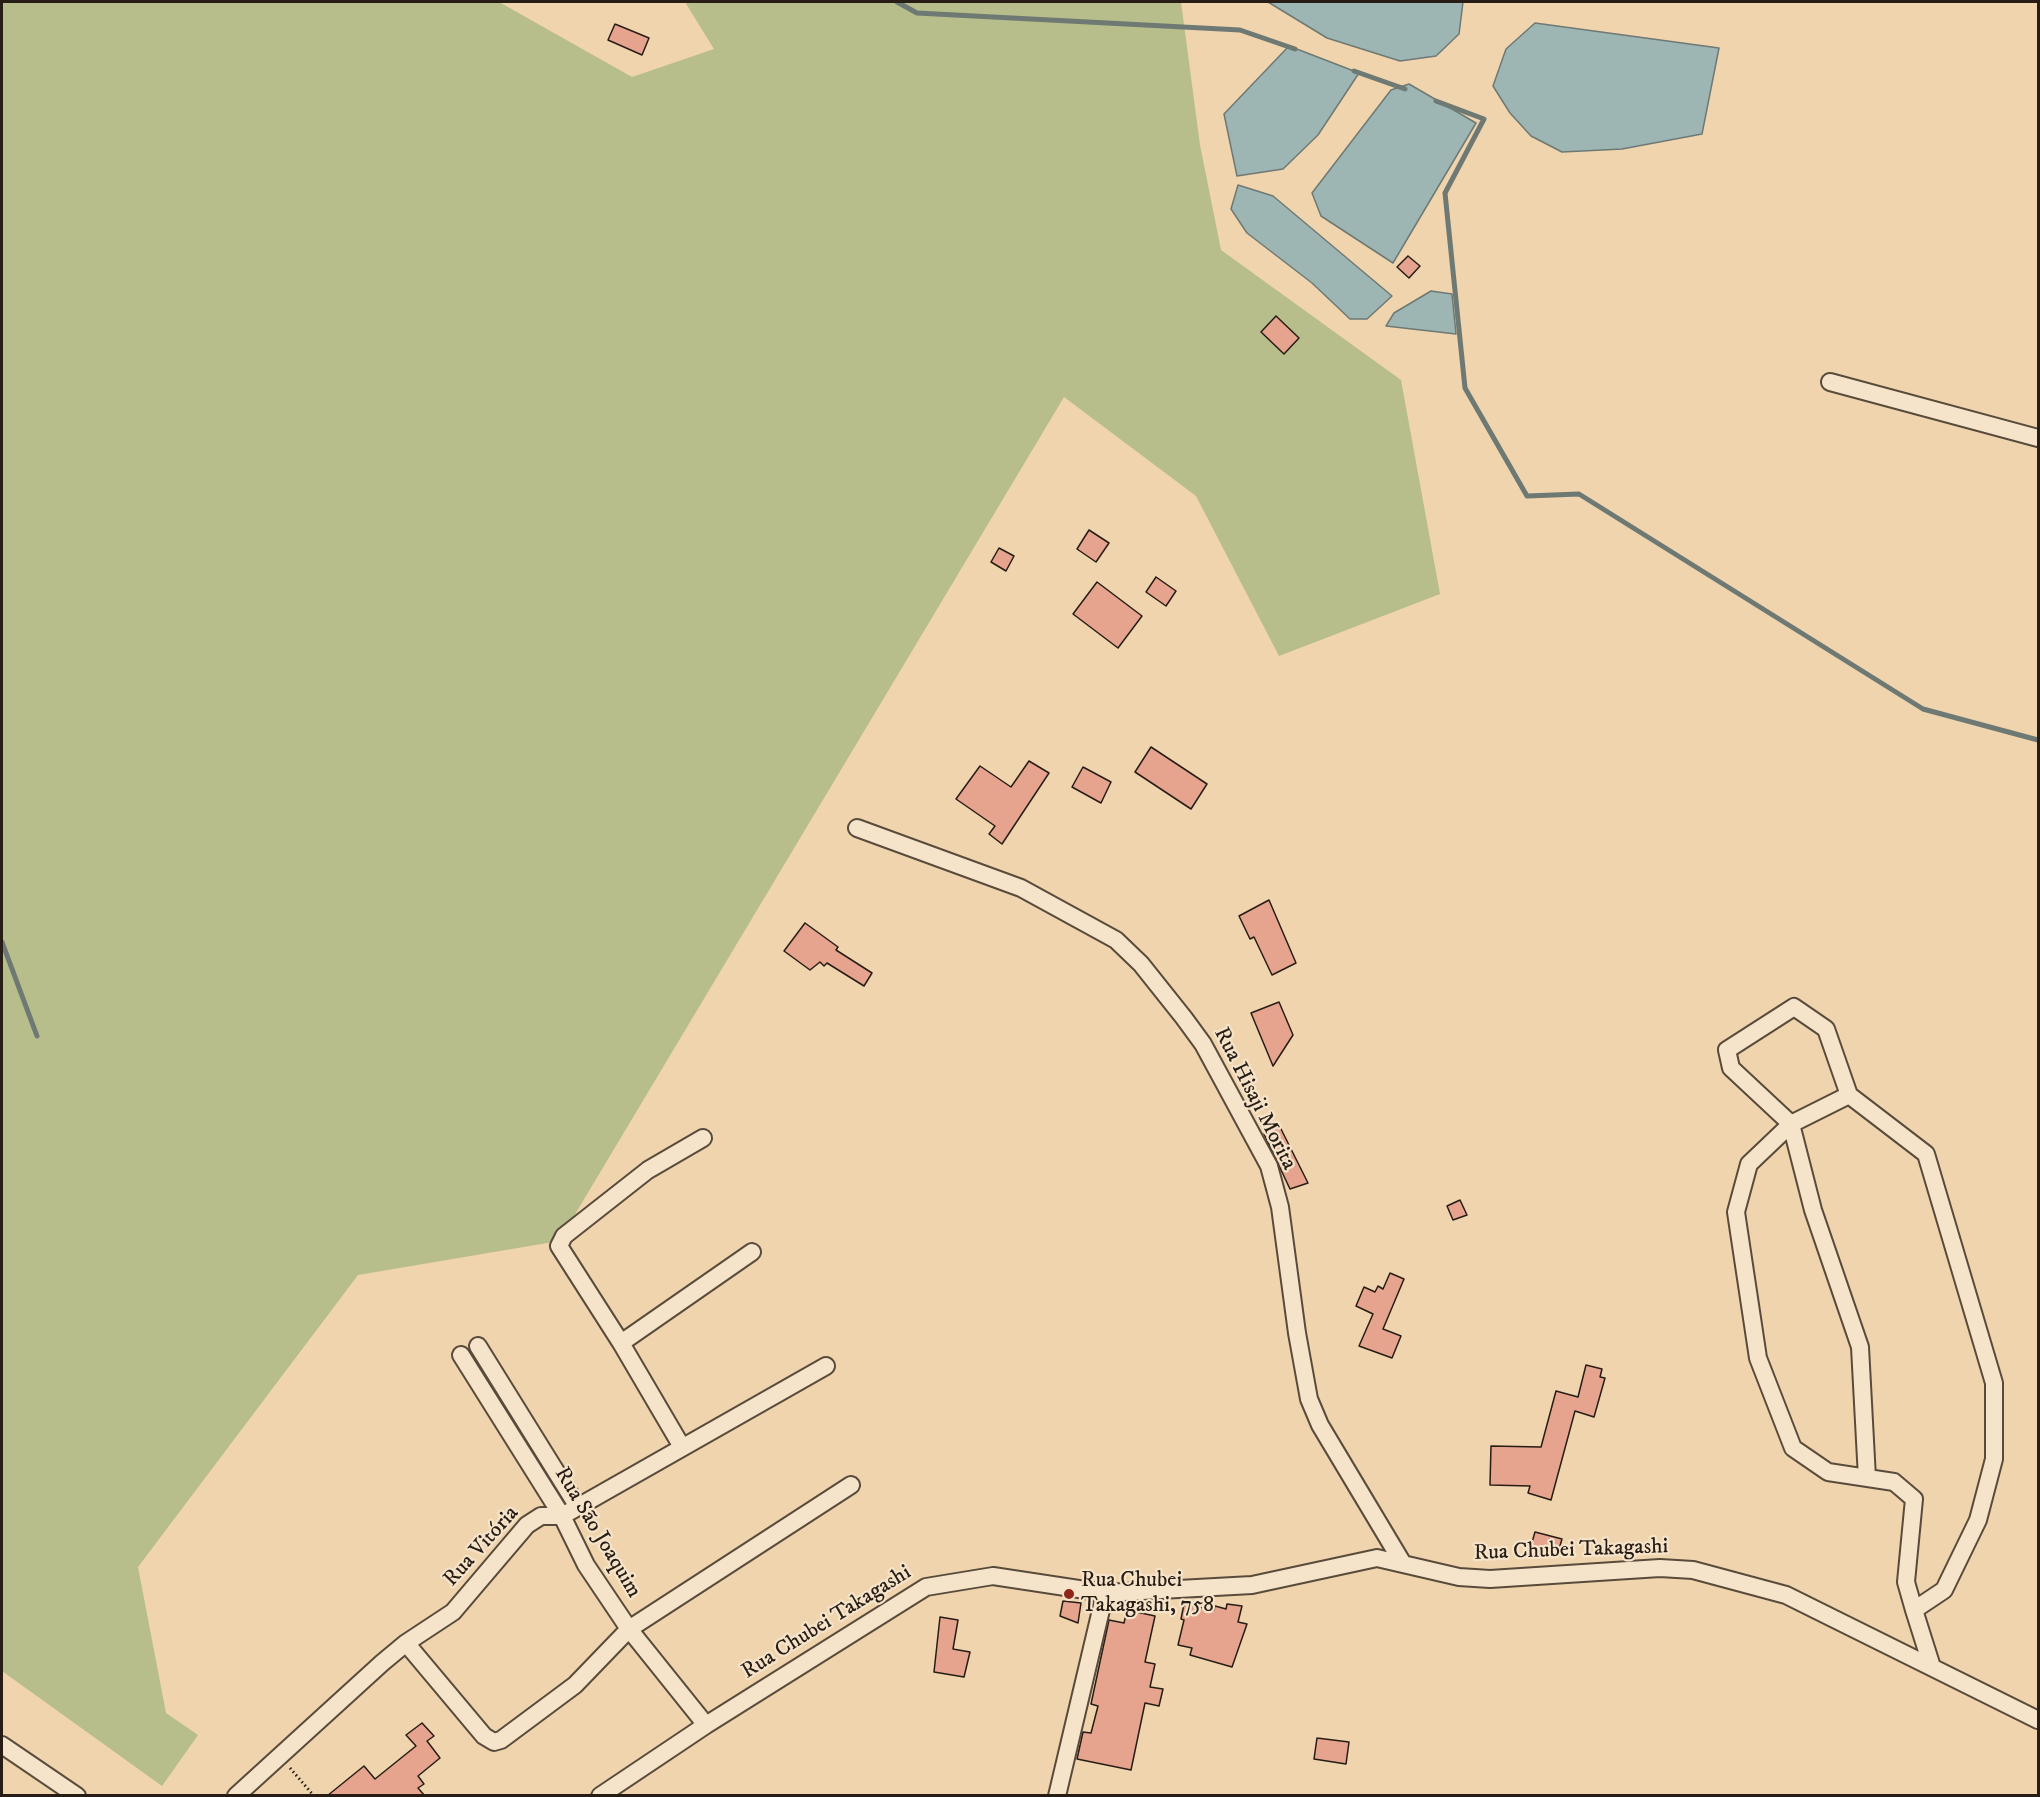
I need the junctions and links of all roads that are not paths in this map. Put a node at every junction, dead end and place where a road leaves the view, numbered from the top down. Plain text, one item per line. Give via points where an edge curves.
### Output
1 (1830, 382) dead end
2 (2038, 438) edge
3 (857, 828) dead end
4 (1850, 1095) junction
5 (1791, 1124) junction
6 (703, 1138) dead end
7 (752, 1252) dead end
8 (621, 1343) junction
9 (478, 1346) dead end
10 (461, 1355) dead end
11 (826, 1366) dead end
12 (682, 1447) junction
13 (1867, 1478) junction
14 (851, 1485) dead end
15 (578, 1507) junction
16 (562, 1516) junction
17 (1402, 1562) junction
18 (1105, 1593) junction
19 (1914, 1610) junction
20 (629, 1629) junction
21 (406, 1643) junction
22 (1932, 1667) junction
23 (2038, 1720) edge
24 (706, 1725) junction
25 (2, 1745) edge
26 (77, 1796) edge
27 (237, 1796) edge
28 (600, 1796) edge
29 (1057, 1796) edge

1 - 2 street
3 - 17 street, Rua Hisaji Morita via 1021,888 1116,940 1141,964 1184,1018 1203,1044 1269,1166 1280,1207 1309,1400
4 - 5 street
4 - 5 street via 1826,1029 1794,1007 1727,1050 1731,1068
4 - 19 street via 1926,1154 1994,1383 1994,1459 1978,1520 1944,1590
5 - 13 street via 1813,1210 1860,1347
5 - 13 street via 1749,1164 1736,1212 1758,1358 1794,1448 1828,1472
6 - 8 street via 648,1170 561,1240 562,1254
7 - 8 street
8 - 12 street
9 - 15 street
10 - 16 street, Rua São Joaquim
11 - 12 street, Rua Vitória
12 - 15 street, Rua Vitória
13 - 19 street via 1894,1482 1914,1499 1906,1582
14 - 20 street
15 - 16 street, Rua Vitória
16 - 20 street, Rua São Joaquim via 586,1565
16 - 21 street, Rua Vitória via 541,1516 527,1525 453,1612
17 - 18 street, Rua Chubei Takagashi via 1377,1558 1252,1585
17 - 22 street, Rua Chubei Takagashi via 1460,1577 1490,1579 1660,1568 1693,1570 1786,1595
18 - 24 street, Rua Chubei Takagashi via 993,1576 926,1587
18 - 29 street
19 - 22 street
20 - 21 street via 575,1684 494,1742 484,1736
20 - 24 street, Rua São Joaquim
21 - 27 street, Rua Vitória
22 - 23 street, Rua Chubei Takagashi
24 - 28 street, Rua Chubei Takagashi
25 - 26 street

